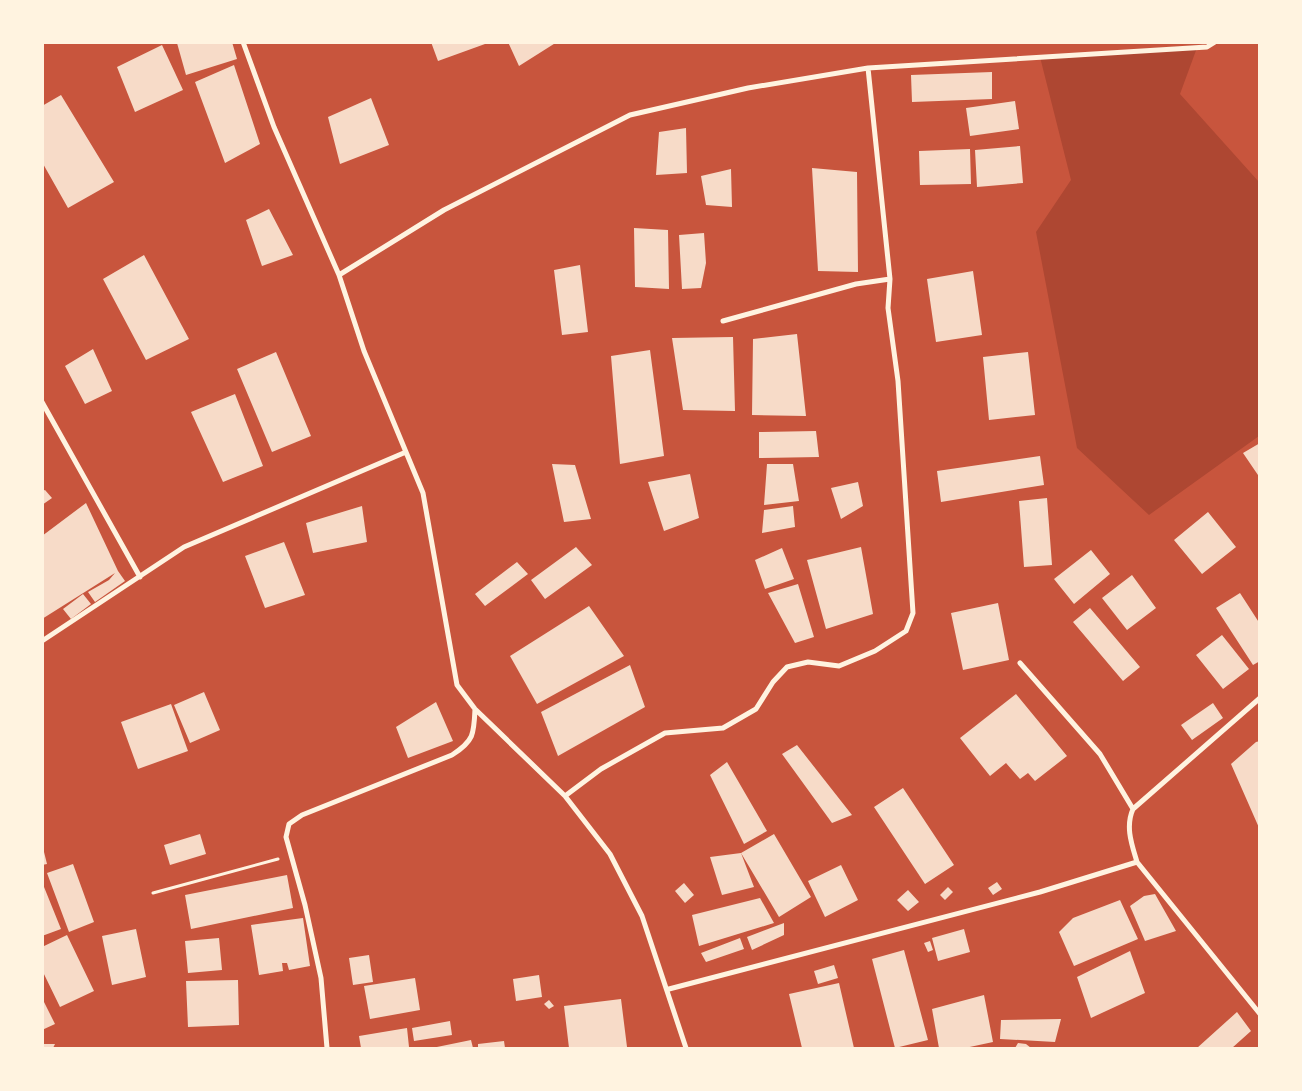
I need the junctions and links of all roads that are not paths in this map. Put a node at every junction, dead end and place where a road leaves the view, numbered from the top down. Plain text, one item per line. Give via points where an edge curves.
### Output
1 (243, 42) edge
2 (1215, 42) edge
3 (868, 68) junction
4 (340, 275) junction
5 (890, 279) junction
6 (723, 321) dead end
7 (42, 402) edge
8 (406, 452) junction
9 (140, 576) junction
10 (42, 641) edge
11 (1020, 663) dead end
12 (1260, 698) edge
13 (474, 709) junction
14 (565, 796) junction
15 (1132, 809) junction
16 (1137, 862) junction
17 (668, 989) junction
18 (1260, 1014) edge
19 (327, 1048) edge
20 (686, 1048) edge

1 - 4 street via 274,127
2 - 3 street via 1207,47
3 - 4 street via 748,88 630,115 444,210
3 - 5 street
4 - 8 street via 364,351
5 - 6 street via 856,284
5 - 14 street via 888,308 898,381 913,613 906,631 875,651 839,666 808,662 787,667 756,709 723,728 665,733 601,769
7 - 9 street
8 - 9 street via 184,547
8 - 13 street via 424,493 457,685
9 - 10 street
11 - 15 street via 1100,754
12 - 15 street
13 - 14 street
13 - 19 street via 474,731 466,746 452,755 302,815 290,824 286,837 321,978
14 - 17 street via 610,854 642,916
15 - 16 street via 1128,819
16 - 17 street via 1030,894
16 - 18 street
17 - 20 street

